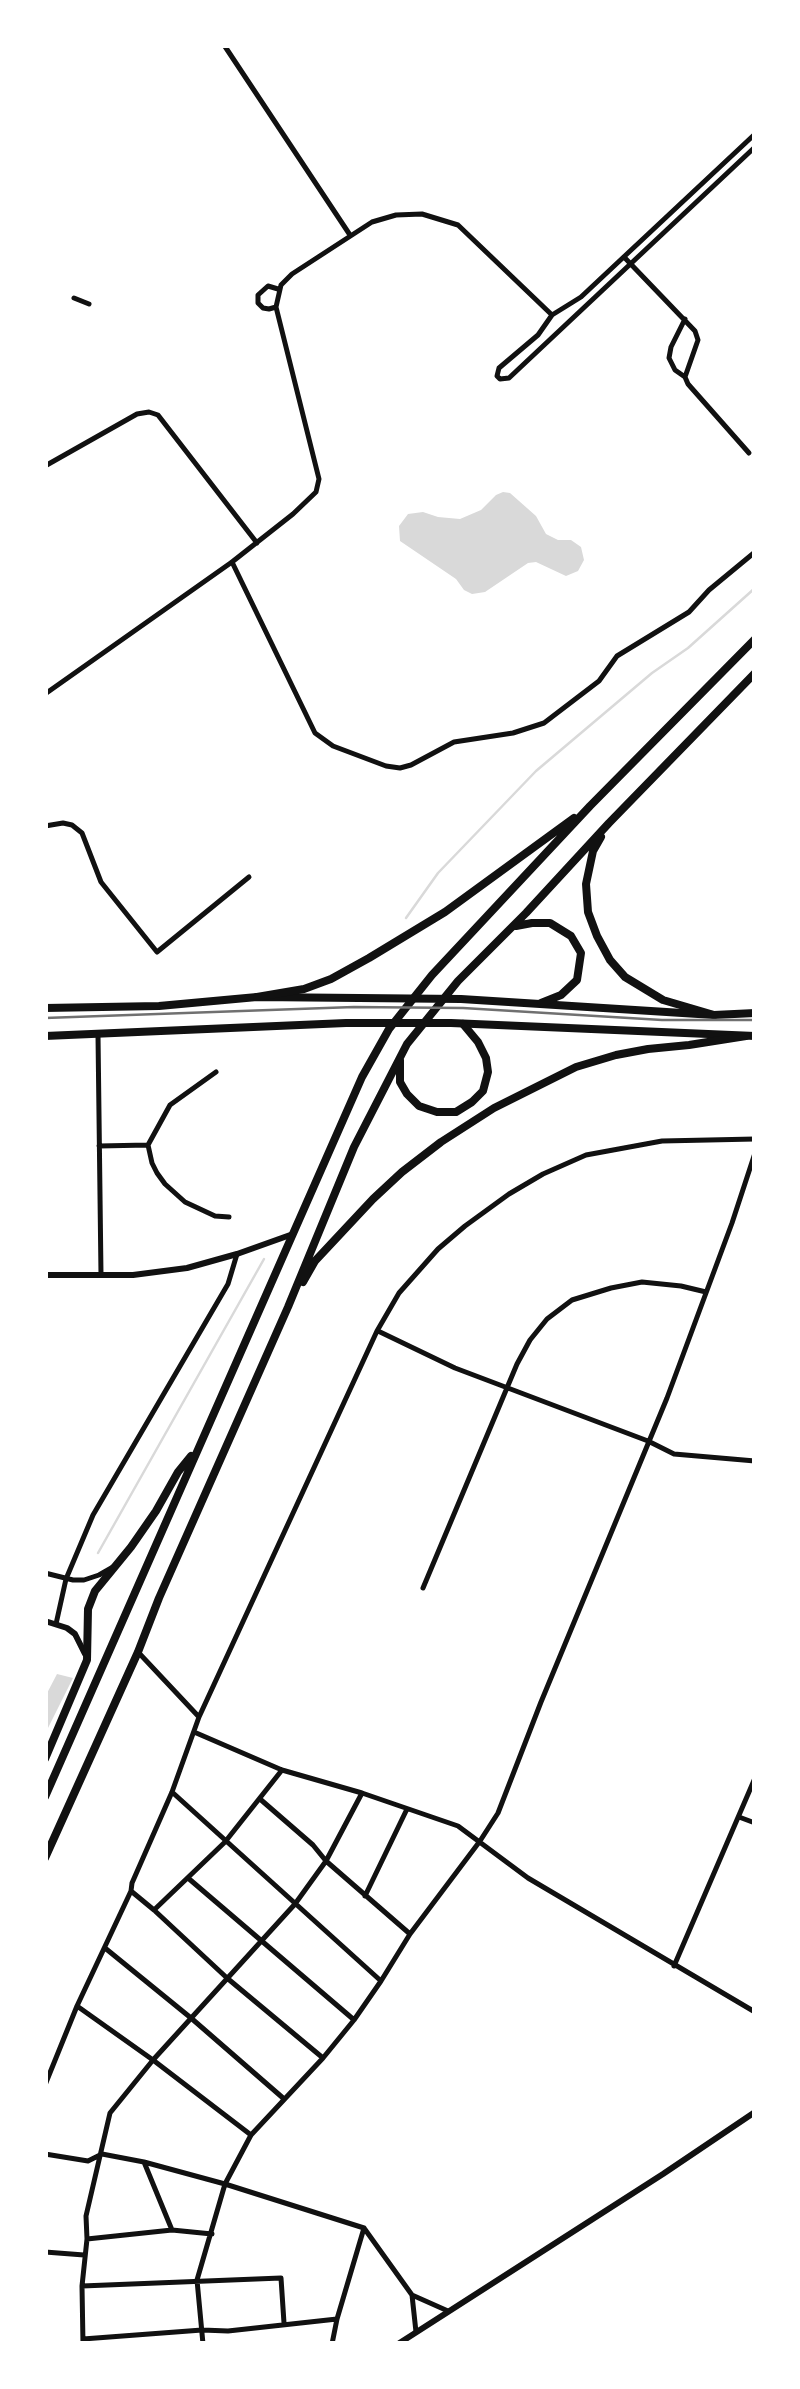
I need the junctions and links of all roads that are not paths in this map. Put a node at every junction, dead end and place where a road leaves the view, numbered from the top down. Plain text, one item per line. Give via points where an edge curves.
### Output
1 (224, 45) edge
2 (755, 134) edge
3 (755, 148) edge
4 (350, 235) junction
5 (624, 258) junction
6 (631, 265) junction
7 (276, 288) junction
8 (74, 298) dead end
9 (89, 304) dead end
10 (276, 307) junction
11 (555, 313) junction
12 (685, 319) junction
13 (546, 323) junction
14 (569, 323) junction
15 (556, 334) junction
16 (686, 377) junction
17 (749, 454) dead end
18 (45, 466) edge
19 (257, 543) junction
20 (755, 552) edge
21 (232, 562) junction
22 (755, 636) edge
23 (755, 673) edge
24 (45, 694) edge
25 (590, 806) junction
26 (608, 823) junction
27 (45, 826) edge
28 (249, 877) dead end
29 (512, 927) junction
30 (258, 997) junction
31 (541, 1003) junction
32 (45, 1008) edge
33 (755, 1014) edge
34 (714, 1015) junction
35 (463, 1024) junction
36 (98, 1034) junction
37 (45, 1036) edge
38 (750, 1036) edge
39 (400, 1056) junction
40 (216, 1072) dead end
41 (755, 1139) edge
42 (148, 1145) junction
43 (100, 1146) junction
44 (755, 1153) edge
45 (230, 1218) dead end
46 (294, 1234) junction
47 (237, 1254) junction
48 (45, 1275) edge
49 (101, 1275) junction
50 (706, 1292) junction
51 (288, 1308) junction
52 (378, 1330) junction
53 (507, 1389) junction
54 (648, 1441) junction
55 (198, 1449) junction
56 (755, 1461) edge
57 (119, 1562) junction
58 (45, 1573) edge
59 (66, 1579) junction
60 (422, 1588) dead end
61 (45, 1621) edge
62 (56, 1624) junction
63 (138, 1652) junction
64 (88, 1660) junction
65 (200, 1716) junction
66 (194, 1732) junction
67 (45, 1759) edge
68 (282, 1770) junction
69 (755, 1778) edge
70 (172, 1792) junction
71 (362, 1793) junction
72 (45, 1797) edge
73 (260, 1799) junction
74 (407, 1808) junction
75 (740, 1817) junction
76 (755, 1823) edge
77 (225, 1842) junction
78 (480, 1842) junction
79 (45, 1858) edge
80 (326, 1861) junction
81 (188, 1878) junction
82 (131, 1892) junction
83 (365, 1896) junction
84 (295, 1904) junction
85 (154, 1910) junction
86 (410, 1934) junction
87 (260, 1941) junction
88 (105, 1948) junction
89 (674, 1966) junction
90 (228, 1978) junction
91 (381, 1981) junction
92 (77, 2006) junction
93 (755, 2012) edge
94 (192, 2018) junction
95 (354, 2020) junction
96 (323, 2058) junction
97 (153, 2060) junction
98 (45, 2085) edge
99 (283, 2098) junction
100 (755, 2112) edge
101 (251, 2135) junction
102 (45, 2154) edge
103 (102, 2154) junction
104 (144, 2162) junction
105 (225, 2184) junction
106 (364, 2228) junction
107 (172, 2230) junction
108 (212, 2234) junction
109 (87, 2240) junction
110 (45, 2252) edge
111 (84, 2255) junction
112 (197, 2280) junction
113 (82, 2286) junction
114 (412, 2296) junction
115 (448, 2311) junction
116 (337, 2319) junction
117 (284, 2323) junction
118 (202, 2330) junction
119 (416, 2332) junction
120 (83, 2342) edge
121 (204, 2344) edge
122 (332, 2344) edge
123 (398, 2344) edge

1 - 4 street
2 - 5 street
3 - 6 street
4 - 7 street
4 - 11 street via 396,214 446,220
5 - 6 street
5 - 11 street
6 - 12 street
6 - 14 street
7 - 10 street
7 - 10 street via 262,290 258,302
8 - 9 street
10 - 19 street via 319,479 311,497
11 - 13 street
11 - 14 street
12 - 16 street via 698,340
12 - 16 street via 669,358
13 - 15 street
13 - 15 street via 499,368 500,379
14 - 15 street
16 - 17 street
18 - 19 street via 149,412
19 - 21 street
20 - 21 street via 689,612 617,656 599,681 544,722 454,742 400,768 333,746 315,733
21 - 24 street
22 - 25 main road
23 - 26 main road
25 - 30 main road via 446,912 369,958 304,989
25 - 46 main road via 389,1029
26 - 29 main road
26 - 34 main road via 586,884 596,936 625,977 663,1000
27 - 28 street via 63,822 82,834 101,882 157,952
29 - 31 main road via 550,924 571,936 580,954 577,980
29 - 39 main road via 458,981
30 - 31 main road
30 - 32 main road
31 - 34 main road
33 - 34 main road
35 - 36 main road
35 - 38 main road
35 - 39 main road via 488,1072 483,1090 456,1112 419,1106 400,1082
36 - 37 main road
36 - 43 street
38 - 51 main road via 603,1059 494,1108 373,1199 315,1261
39 - 51 main road via 354,1147
40 - 42 street via 170,1105
41 - 52 street via 662,1141 586,1155 542,1174 438,1249 399,1293
42 - 43 street
42 - 45 street via 152,1164 184,1202
43 - 49 street
44 - 50 street
46 - 47 street
46 - 55 main road
47 - 49 street via 187,1268
47 - 59 street via 228,1284 92,1516
48 - 49 street
50 - 53 street via 642,1282 572,1300 530,1340
50 - 54 street
51 - 63 main road
52 - 53 street
52 - 65 street
53 - 54 street
53 - 60 street
54 - 56 street via 674,1454
54 - 78 street via 498,1813
55 - 57 main road
55 - 72 main road
57 - 59 street via 100,1575
57 - 64 main road via 88,1609
58 - 59 street
59 - 62 street
61 - 62 street
62 - 64 street via 75,1634
63 - 65 street
63 - 79 main road
64 - 67 main road
65 - 66 street
66 - 68 street
66 - 70 street
68 - 71 street
68 - 73 street
69 - 75 street
70 - 77 street
70 - 82 street
71 - 74 street
71 - 80 street
73 - 77 street
73 - 80 street
74 - 78 street via 458,1826
74 - 83 street
75 - 76 street
75 - 89 street
77 - 81 street
77 - 84 street
78 - 86 street
78 - 89 street
80 - 83 street
80 - 84 street
81 - 85 street
81 - 87 street
82 - 85 street
82 - 88 street
83 - 86 street
84 - 87 street
84 - 91 street
85 - 90 street
86 - 91 street
87 - 90 street
87 - 95 street
88 - 92 street
88 - 94 street
89 - 93 street
90 - 94 street
90 - 96 street
91 - 95 street
92 - 97 street
92 - 98 street
94 - 97 street
94 - 99 street
95 - 96 street
96 - 99 street
97 - 101 street
97 - 103 street via 110,2113
99 - 101 street
100 - 115 street
101 - 105 street
102 - 103 street via 88,2161
103 - 104 street
103 - 109 street via 88,2203
104 - 105 street
104 - 107 street
105 - 106 street
105 - 108 street
106 - 114 street
106 - 116 street
107 - 108 street
107 - 109 street
108 - 112 street
109 - 111 street
110 - 111 street
111 - 113 street
112 - 113 street
112 - 117 street via 281,2278
112 - 118 street
113 - 120 street
114 - 115 street
114 - 119 street
115 - 119 street
116 - 117 street
116 - 122 street
117 - 118 street
118 - 120 street
118 - 121 street
119 - 123 street

